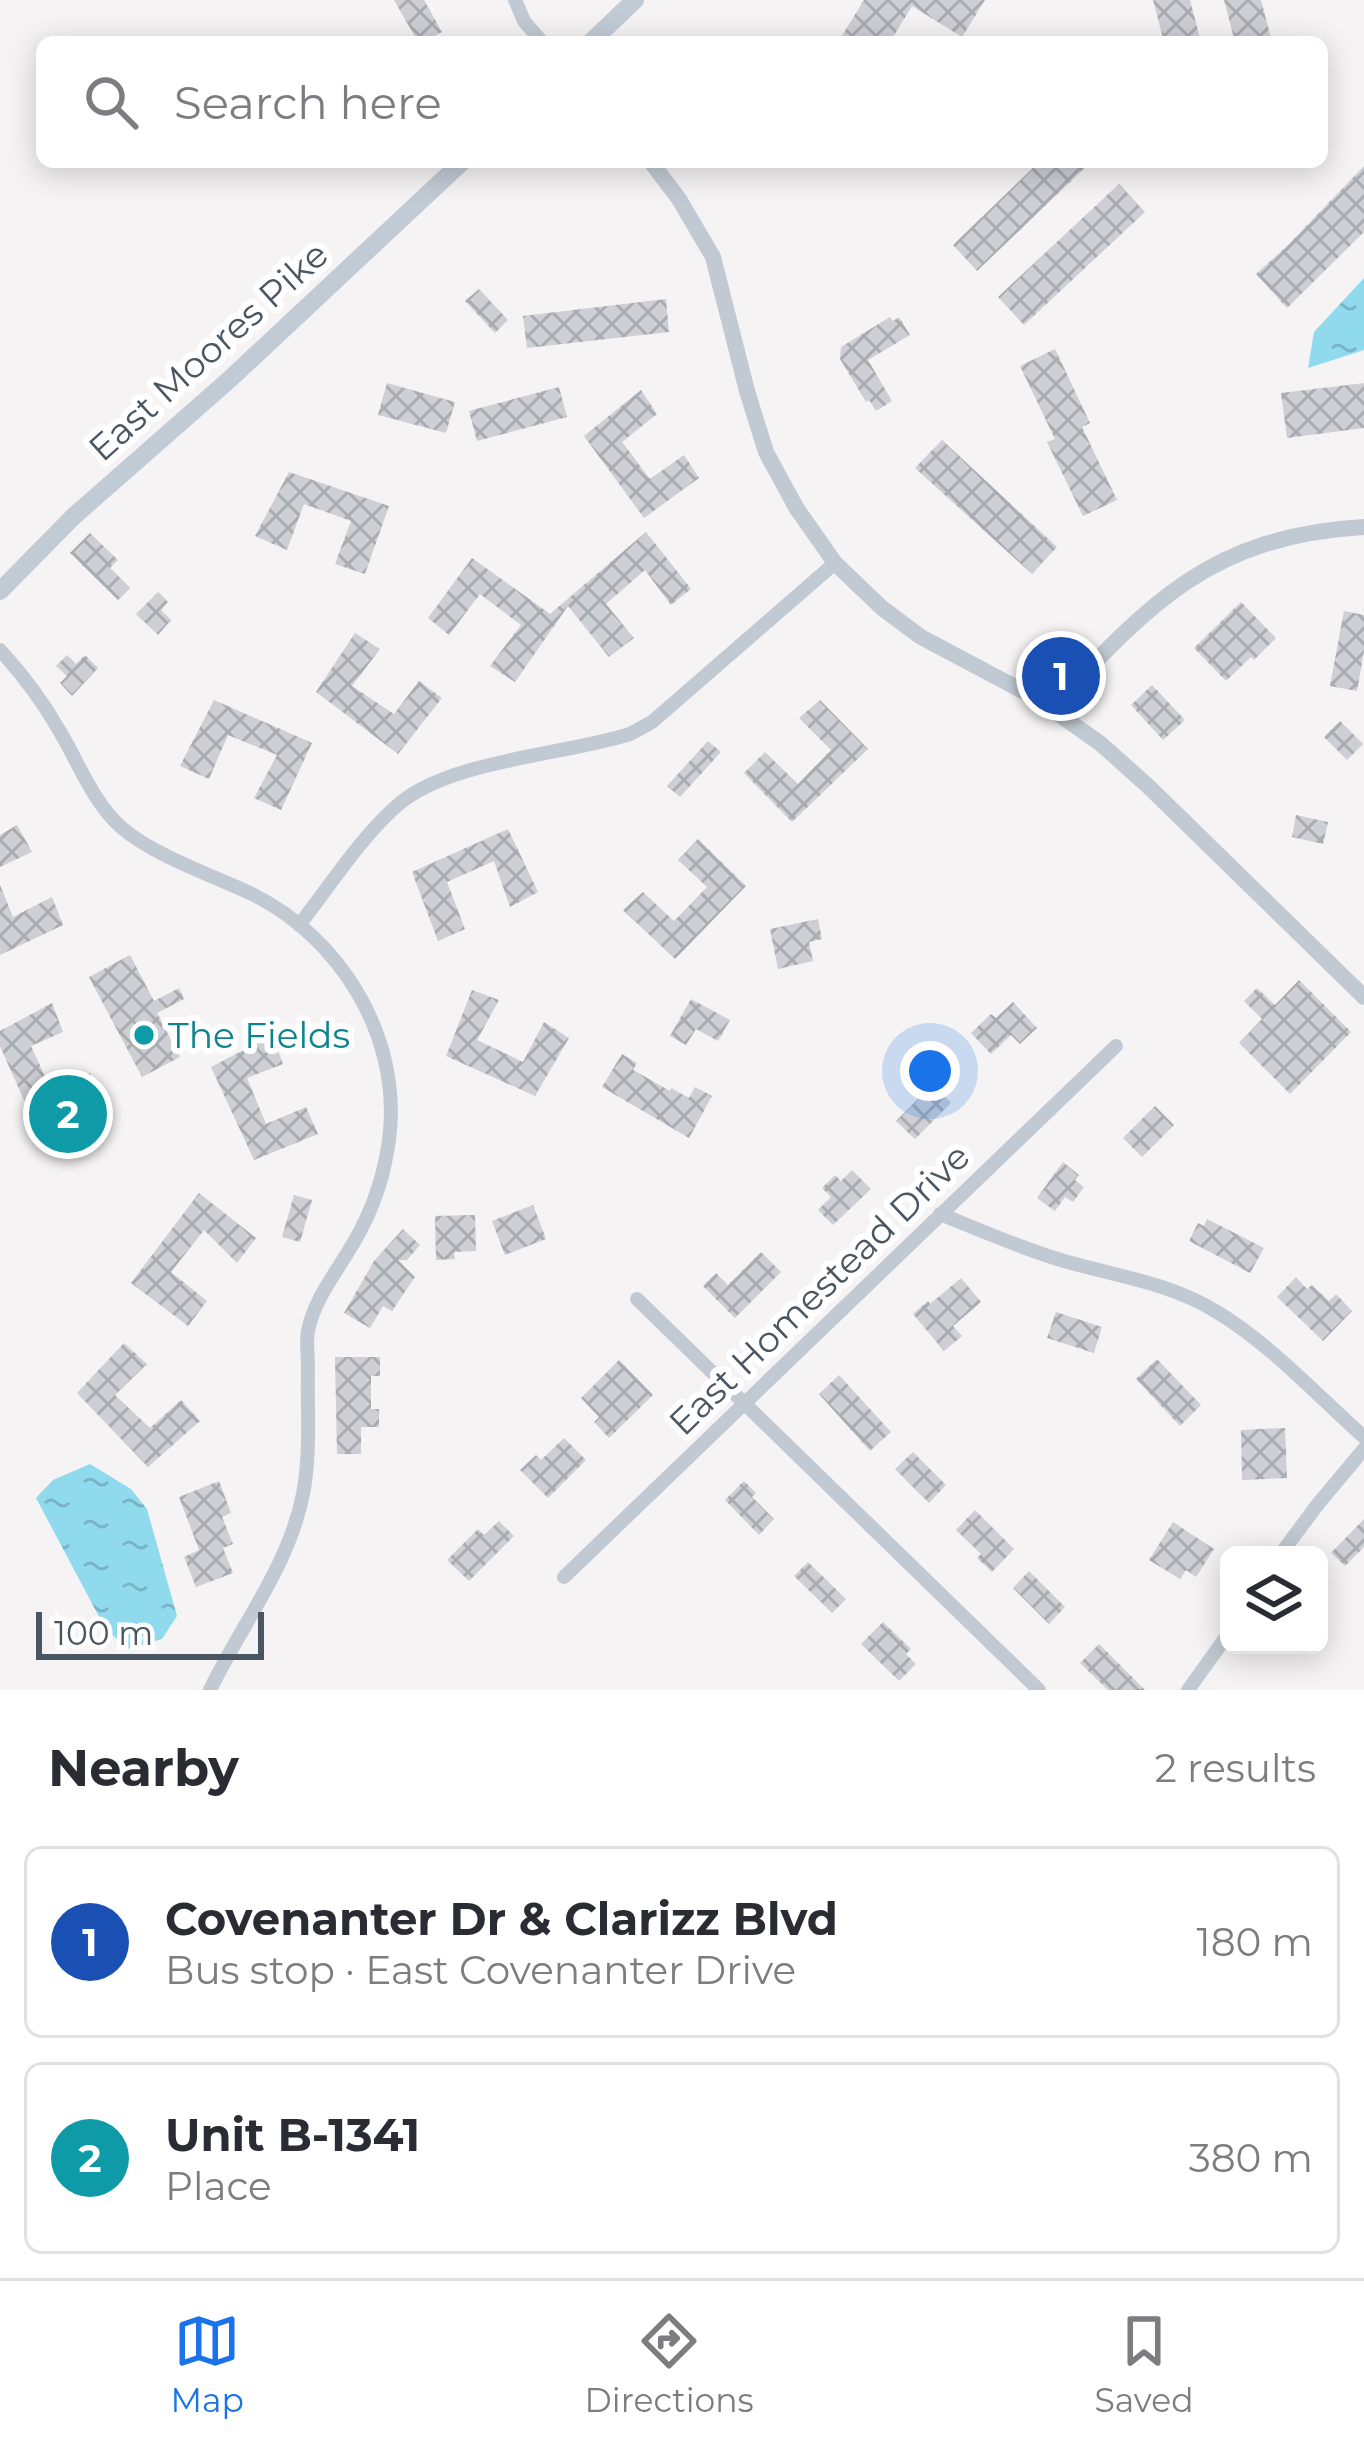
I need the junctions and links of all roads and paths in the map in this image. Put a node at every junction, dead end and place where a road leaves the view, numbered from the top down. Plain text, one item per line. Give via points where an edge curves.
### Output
1 (515, 0) edge
2 (635, 0) edge
3 (537, 36) edge
4 (597, 36) edge
5 (456, 168) edge
6 (656, 168) edge
7 (1364, 527) edge
8 (836, 563) junction
9 (0, 591) edge
10 (0, 650) edge
11 (1052, 708) junction
12 (299, 925) junction
13 (1364, 997) edge
14 (1116, 1046) dead end
15 (940, 1214) junction
16 (638, 1299) dead end
17 (744, 1403) junction
18 (1364, 1437) edge
19 (1364, 1449) edge
20 (1287, 1546) edge
21 (564, 1577) dead end
22 (1220, 1646) edge
23 (210, 1690) edge
24 (1039, 1690) edge
25 (1188, 1690) edge

1 - 3 street
2 - 4 main road
5 - 9 main road, East Moores Pike
6 - 8 street via 713,257 766,452
7 - 11 street via 1300,534 1199,573 1145,612
8 - 11 street via 921,637
8 - 12 street via 630,734 418,790
10 - 12 street via 33,686 105,811 127,832
11 - 13 street via 1149,787
12 - 23 street via 336,961 370,1016 388,1076 390,1131 372,1208 308,1330 306,1477 294,1532
14 - 15 street, East Homestead Drive
15 - 17 street, East Homestead Drive
15 - 18 street via 1196,1300 1254,1339
16 - 17 street
17 - 21 street, East Homestead Drive
17 - 24 street
19 - 20 street
22 - 25 street

